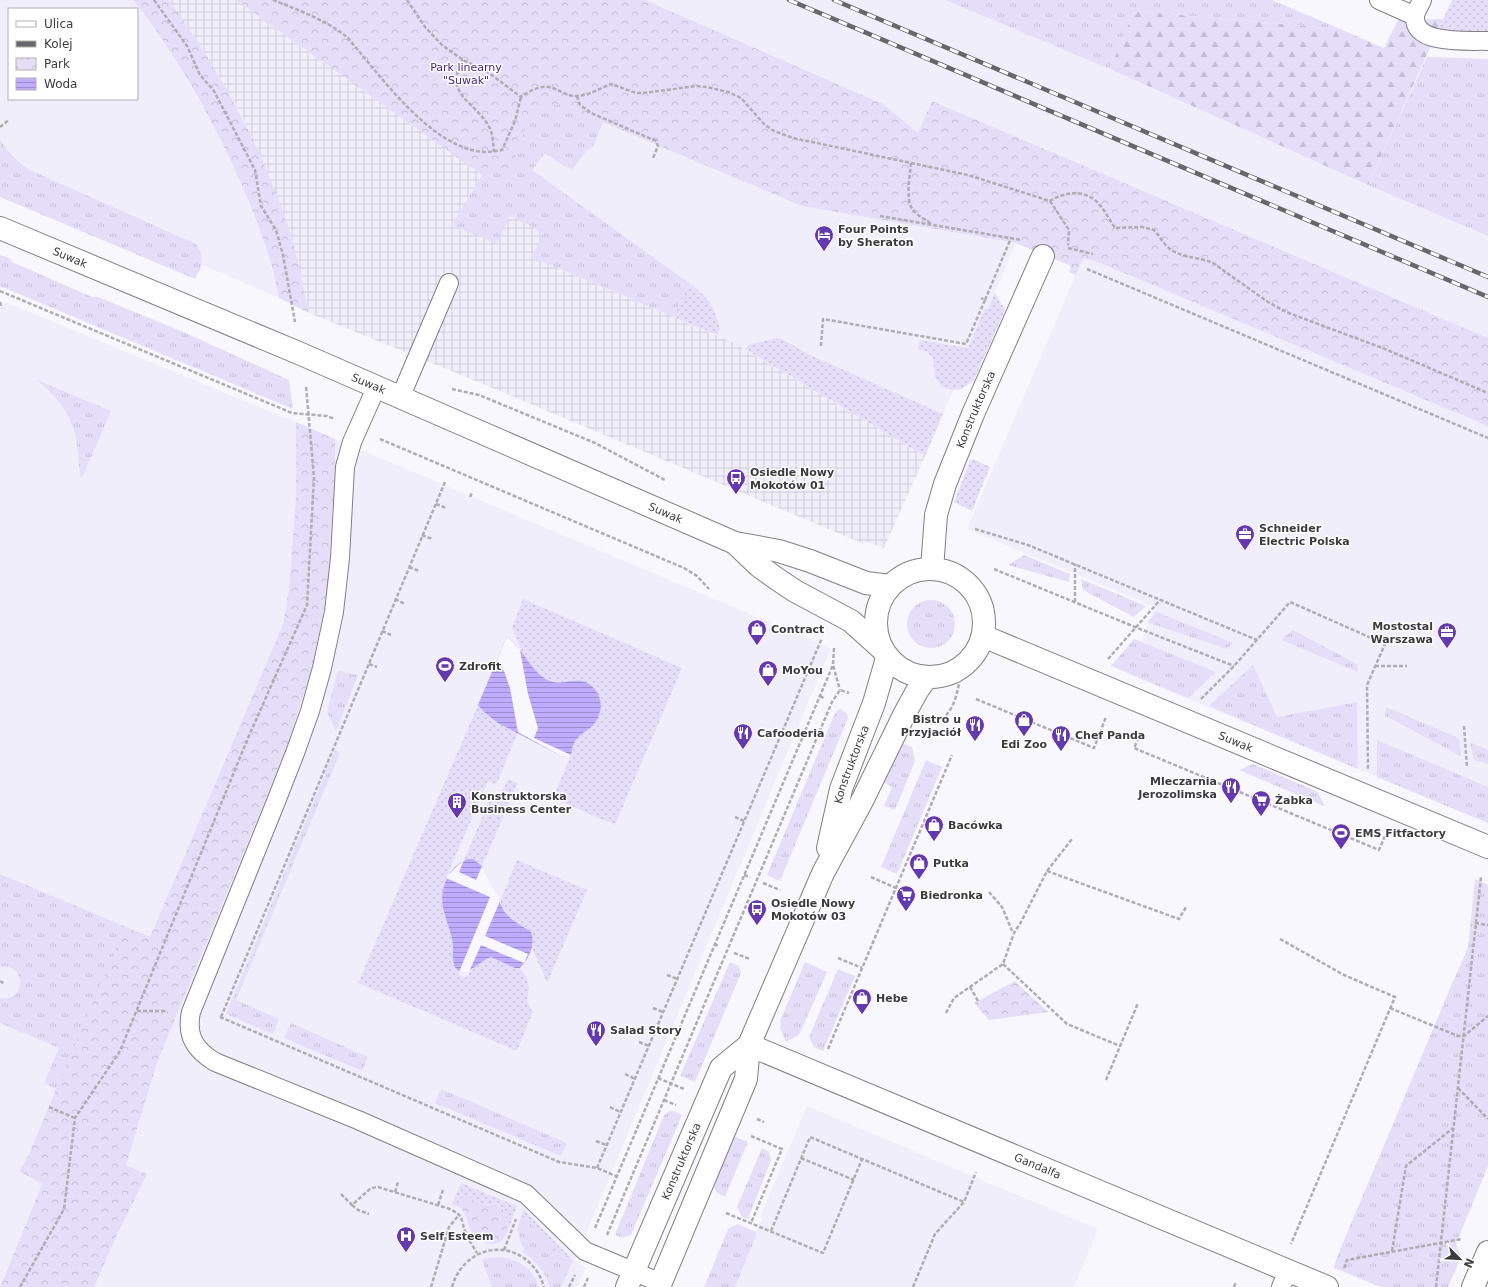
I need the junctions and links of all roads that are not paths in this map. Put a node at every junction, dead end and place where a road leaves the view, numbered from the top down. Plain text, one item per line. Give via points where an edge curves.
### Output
1 (1366, 0) edge
2 (1379, 0) edge
3 (1422, 0) edge
4 (1396, 8) junction
5 (1415, 16) junction
6 (1488, 41) edge
7 (0, 228) edge
8 (1042, 256) dead end
9 (449, 283) dead end
10 (376, 388) junction
11 (400, 398) junction
12 (735, 543) junction
13 (932, 569) junction
14 (890, 586) junction
15 (983, 636) junction
16 (884, 653) junction
17 (926, 678) junction
18 (1488, 848) edge
19 (823, 873) junction
20 (749, 1045) junction
21 (1488, 1252) edge
22 (630, 1279) edge
23 (1285, 1279) edge
24 (660, 1285) edge
25 (1327, 1287) edge
26 (1473, 1287) edge

1 - 4 lane
2 - 4 lane
3 - 5 lane
4 - 5 lane
5 - 6 lane via 1420,30 1438,39
7 - 10 street, Suwak
8 - 13 street, Konstruktorska via 945,484 936,515
9 - 11 lane
10 - 11 street, Suwak
10 - 22 lane via 352,442 345,467 334,612 310,711 190,1012 192,1039 203,1055 215,1062 358,1120 526,1194 585,1251
11 - 12 street, Suwak
12 - 14 street, Suwak via 779,551 860,581
12 - 16 street, Suwak via 777,579 850,621
13 - 14 street via 909,573
13 - 15 street via 948,572 962,580 974,592 981,607
14 - 16 street via 882,597 875,622 876,635
15 - 17 street via 974,655 962,667 945,676
15 - 18 street, Suwak
16 - 17 street via 898,668
16 - 19 street, Konstruktorska via 874,703 841,789
17 - 19 street, Konstruktorska via 904,715
19 - 20 street, Konstruktorska
20 - 22 street, Konstruktorska via 721,1068
20 - 23 street, Gandalfa
20 - 24 street, Konstruktorska via 746,1079
21 - 26 street
22 - 24 lane
23 - 25 street, Gandalfa

